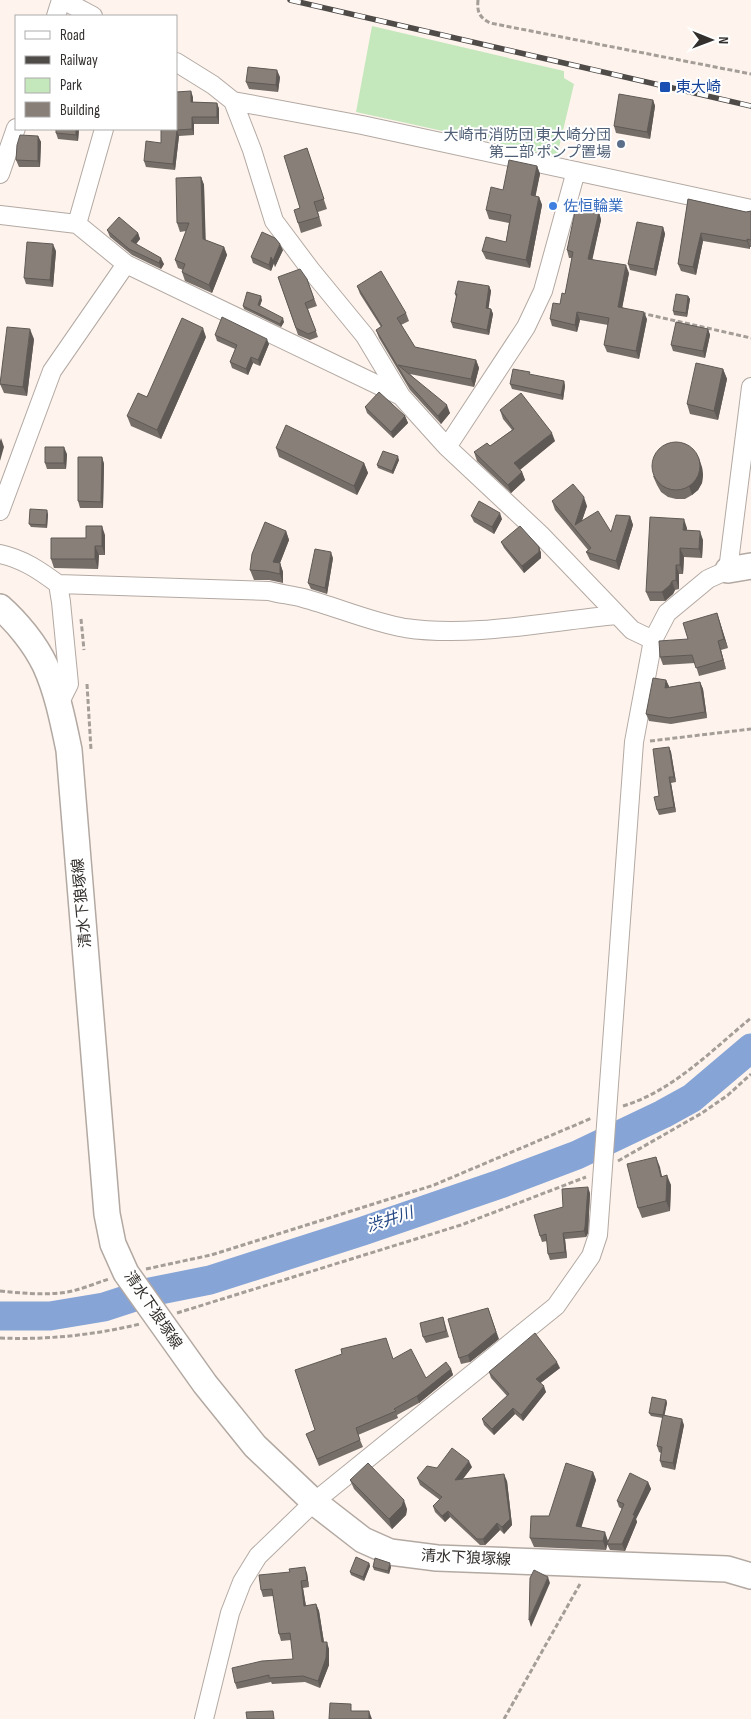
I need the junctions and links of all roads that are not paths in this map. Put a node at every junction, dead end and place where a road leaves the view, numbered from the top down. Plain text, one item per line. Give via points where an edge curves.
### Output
1 (62, 0) edge
2 (56, 15) edge
3 (91, 15) edge
4 (178, 63) edge
5 (233, 101) junction
6 (15, 130) edge
7 (104, 130) edge
8 (576, 171) junction
9 (0, 174) edge
10 (751, 209) edge
11 (0, 215) edge
12 (77, 224) junction
13 (126, 264) junction
14 (751, 387) edge
15 (401, 396) junction
16 (447, 447) junction
17 (0, 511) edge
18 (0, 554) edge
19 (739, 568) edge
20 (58, 584) junction
21 (0, 607) edge
22 (617, 614) junction
23 (653, 640) junction
24 (59, 704) junction
25 (314, 1502) junction
26 (751, 1576) edge
27 (204, 1719) edge

1 - 2 street
1 - 3 street
4 - 5 street
5 - 8 street
5 - 15 street via 274,221 365,336
6 - 9 street
7 - 12 street
8 - 10 street
8 - 16 street via 543,291 526,327
11 - 12 street
12 - 13 street
13 - 15 street
13 - 17 street via 52,371
14 - 19 street
15 - 16 street
16 - 22 street via 540,534
18 - 20 street via 16,557
19 - 23 street via 708,579 667,613
20 - 22 street via 269,592 301,597 406,628 486,630
20 - 24 street via 69,684
21 - 24 main road, 清水下狼塚線 via 25,635 44,664
22 - 23 street via 632,630
23 - 25 street via 634,742 604,1165 598,1235 590,1256 556,1306
24 - 25 main road, 清水下狼塚線 via 69,750 107,1214 113,1244 130,1279 205,1384 255,1446
25 - 26 main road, 清水下狼塚線 via 363,1540 390,1552 437,1558 727,1569
25 - 27 street via 258,1556 242,1582 230,1613

